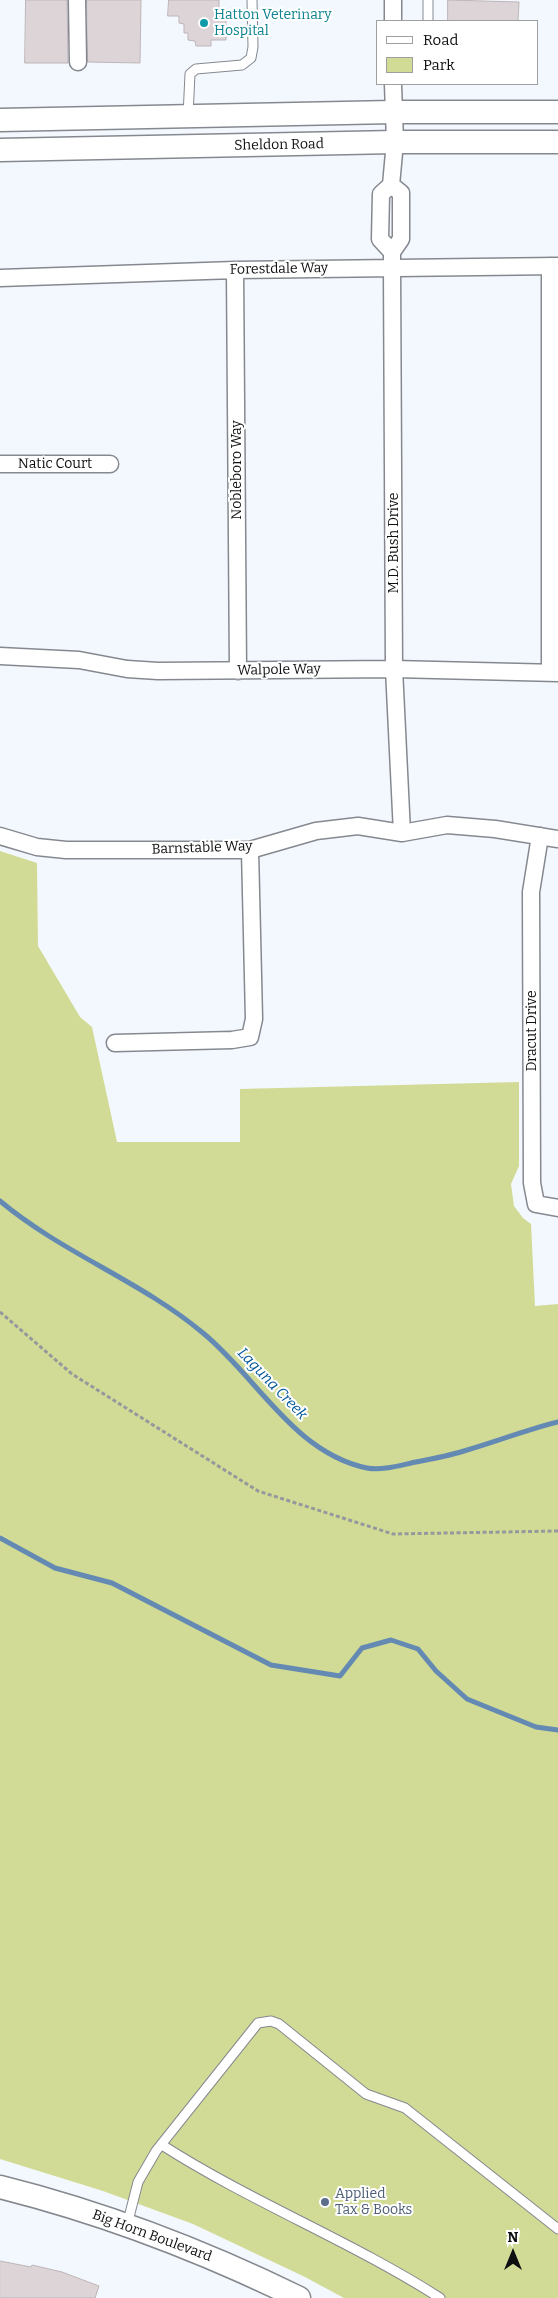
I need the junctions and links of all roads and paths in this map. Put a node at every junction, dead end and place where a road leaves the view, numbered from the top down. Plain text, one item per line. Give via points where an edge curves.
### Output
1 (77, 0) edge
2 (252, 0) edge
3 (393, 0) edge
4 (428, 0) edge
5 (393, 20) edge
6 (428, 20) edge
7 (78, 62) dead end
8 (393, 85) edge
9 (394, 112) junction
10 (558, 112) edge
11 (188, 116) junction
12 (0, 120) edge
13 (394, 142) junction
14 (558, 142) edge
15 (0, 150) edge
16 (392, 260) junction
17 (554, 266) edge
18 (235, 270) junction
19 (0, 278) edge
20 (0, 464) edge
21 (110, 464) dead end
22 (0, 656) edge
23 (394, 669) junction
24 (238, 670) junction
25 (554, 673) edge
26 (402, 833) junction
27 (0, 836) edge
28 (540, 836) junction
29 (558, 839) edge
30 (250, 850) junction
31 (115, 1043) dead end
32 (558, 1208) edge
33 (0, 1312) edge
34 (558, 1532) edge
35 (162, 2144) junction
36 (0, 2187) edge
37 (127, 2225) junction
38 (558, 2229) edge
39 (299, 2298) edge
40 (440, 2298) edge

1 - 7 street
2 - 11 lane via 252,58 242,65 196,69 190,74
3 - 5 street
4 - 6 lane
8 - 9 street, M.D. Bush Drive
9 - 10 main road
9 - 11 main road
9 - 13 street, M.D. Bush Drive
11 - 12 main road
13 - 14 main road, Sheldon Road
13 - 15 main road, Sheldon Road
13 - 16 street, M.D. Bush Drive via 390,185 401,194 402,239
16 - 17 street, Forestdale Way
16 - 18 street, Forestdale Way
16 - 23 street, M.D. Bush Drive
17 - 25 street
18 - 19 street, Forestdale Way
18 - 24 street, Nobleboro Way
20 - 21 street, Natic Court
22 - 24 street, Walpole Way via 79,660 158,671
23 - 24 street, Walpole Way
23 - 25 street, Walpole Way
23 - 26 street, M.D. Bush Drive
26 - 28 street via 447,825
26 - 30 street, Barnstable Way via 358,826 316,831
27 - 30 street, Barnstable Way via 37,847 66,850
28 - 29 street
28 - 32 street, Dracut Drive via 531,892 532,1183 536,1204
30 - 31 street via 254,1019 250,1037
33 - 34 path via 72,1374 258,1492 394,1534
35 - 37 lane via 138,2182
35 - 38 lane via 258,2023 271,2020 366,2094 405,2108
35 - 40 lane via 190,2163 366,2254
36 - 37 main road, Big Horn Boulevard
37 - 39 main road, Big Horn Boulevard via 249,2274

